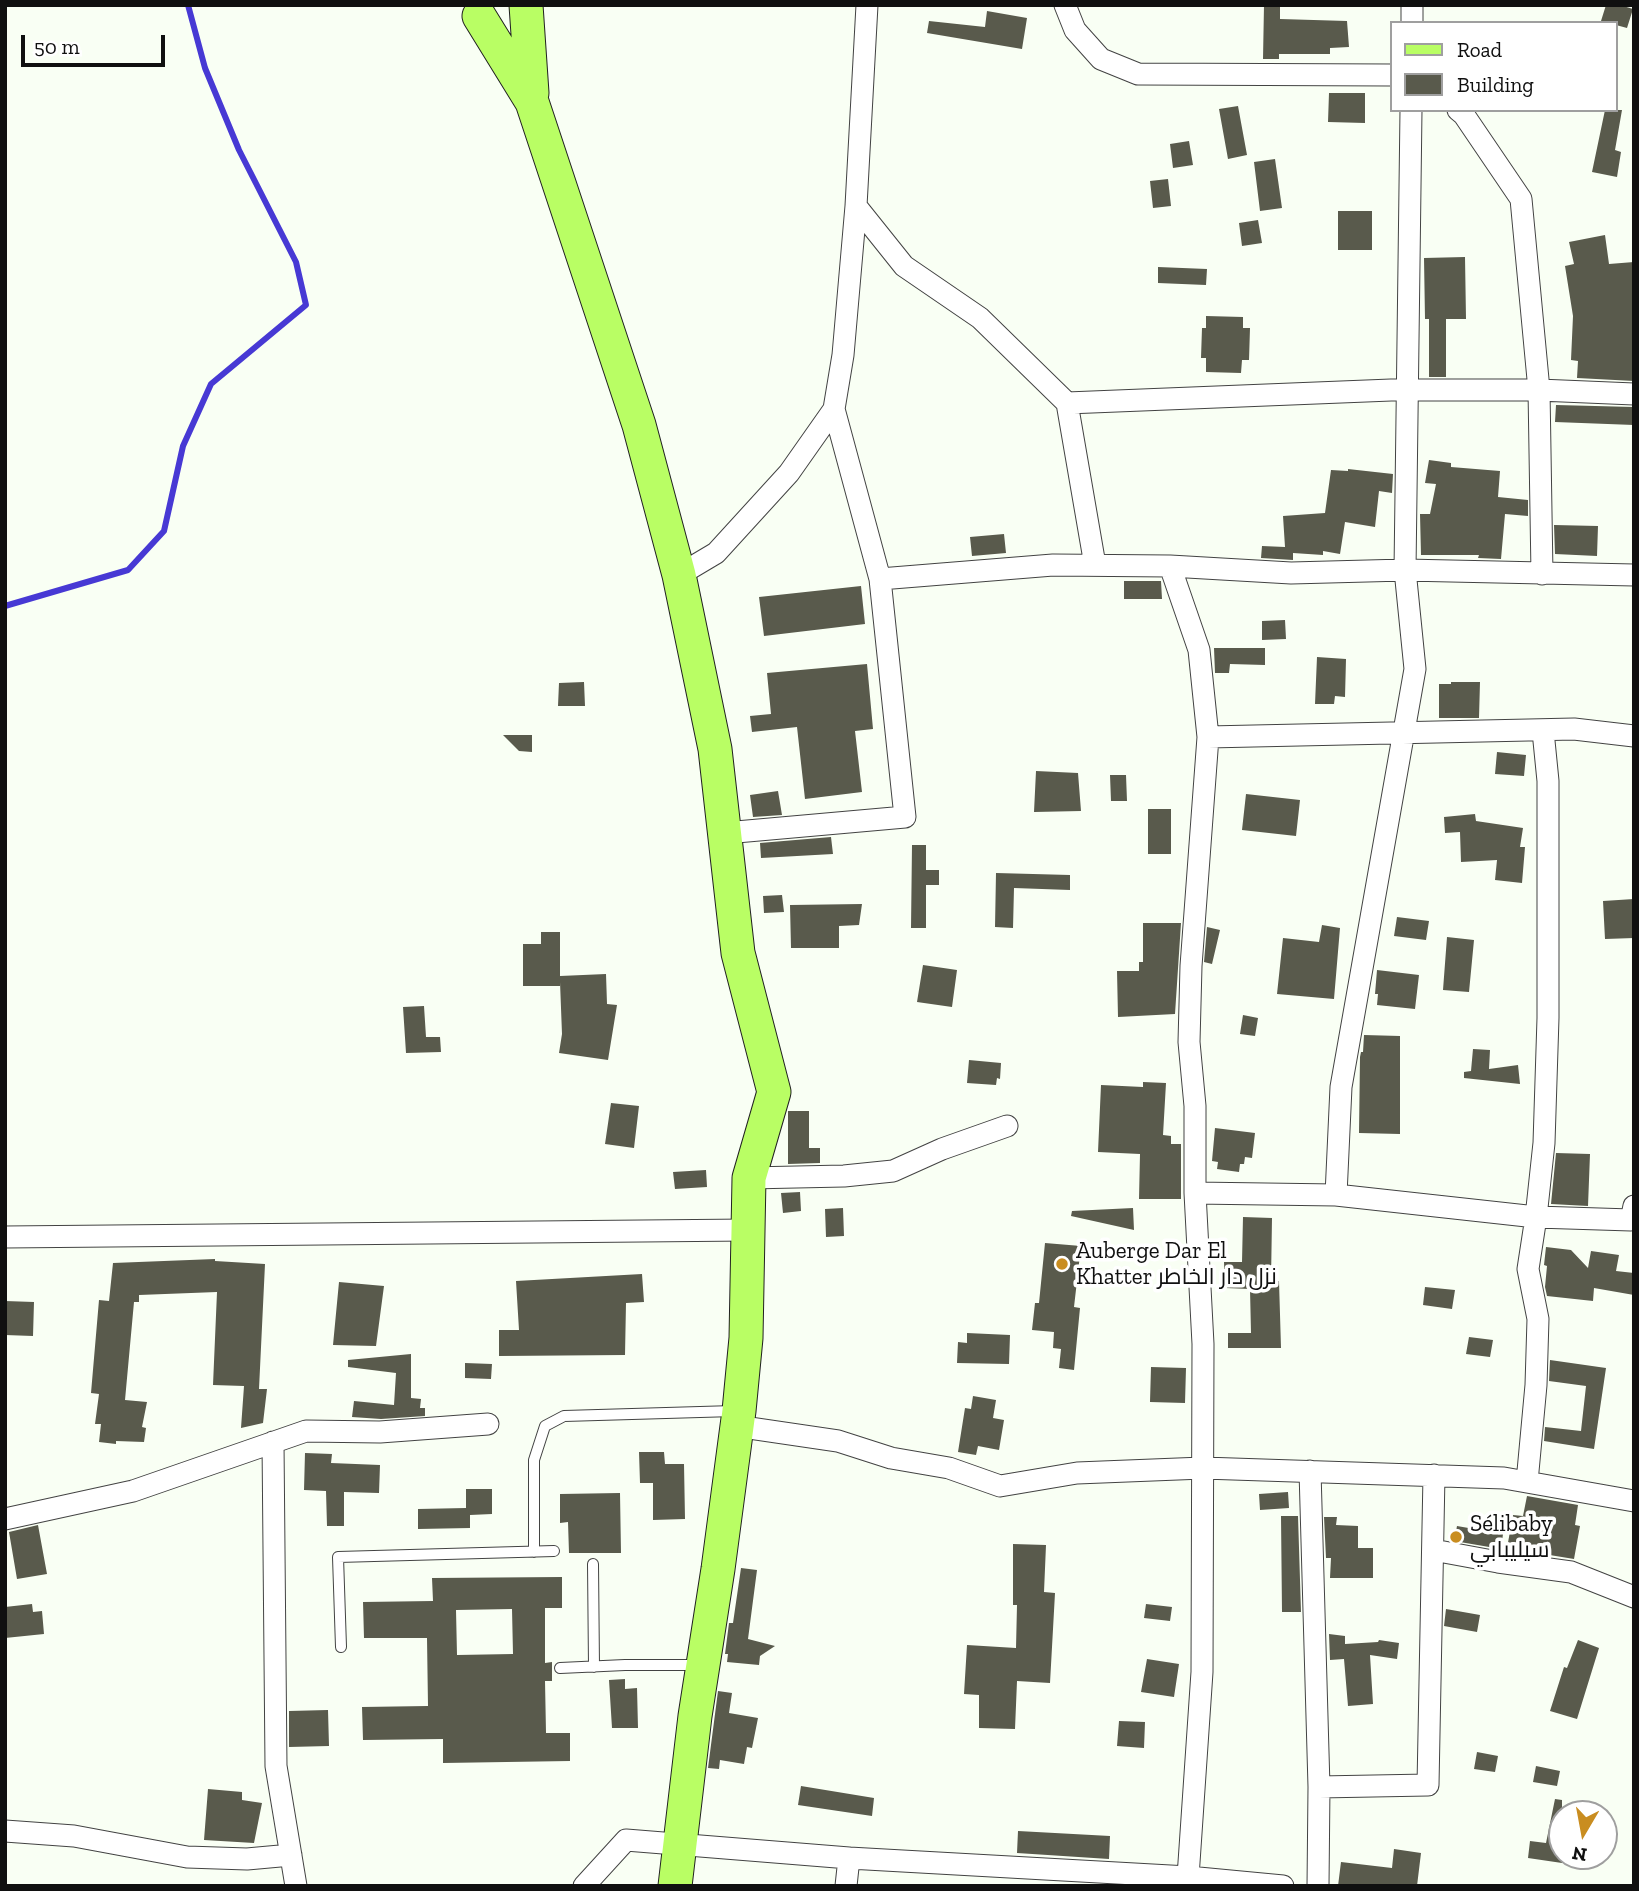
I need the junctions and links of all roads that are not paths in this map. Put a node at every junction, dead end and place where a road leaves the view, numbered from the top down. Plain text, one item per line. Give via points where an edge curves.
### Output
1 (524, 5) edge
2 (867, 5) edge
3 (1065, 5) edge
4 (465, 11) edge
5 (1390, 75) edge
6 (532, 102) junction
7 (1411, 112) edge
8 (1460, 112) edge
9 (856, 206) junction
10 (1409, 390) junction
11 (1539, 390) junction
12 (1634, 394) edge
13 (1067, 403) junction
14 (834, 409) junction
15 (1095, 565) junction
16 (1170, 566) junction
17 (1405, 570) junction
18 (1542, 574) junction
19 (679, 575) junction
20 (1634, 575) edge
21 (880, 579) junction
22 (1543, 731) junction
23 (1404, 732) junction
24 (1634, 736) edge
25 (1208, 737) junction
26 (725, 833) junction
27 (1007, 1126) dead end
28 (749, 1178) junction
29 (1195, 1193) junction
30 (1336, 1195) junction
31 (1634, 1206) edge
32 (1536, 1217) junction
33 (748, 1230) junction
34 (5, 1237) edge
35 (738, 1418) junction
36 (488, 1424) dead end
37 (273, 1442) junction
38 (1203, 1468) junction
39 (1310, 1471) junction
40 (1434, 1475) junction
41 (1527, 1482) junction
42 (1634, 1501) edge
43 (5, 1520) edge
44 (1433, 1550) junction
45 (554, 1551) dead end
46 (534, 1552) junction
47 (593, 1564) dead end
48 (1634, 1597) edge
49 (341, 1647) dead end
50 (703, 1665) junction
51 (594, 1667) junction
52 (560, 1668) dead end
53 (1320, 1787) junction
54 (5, 1831) edge
55 (681, 1844) junction
56 (291, 1856) junction
57 (849, 1858) junction
58 (1186, 1882) edge
59 (296, 1886) edge
60 (584, 1886) edge
61 (675, 1886) edge
62 (846, 1886) edge
63 (1283, 1886) edge
64 (1318, 1886) edge

1 - 4 main road via 496,16
1 - 6 main road
2 - 9 street
3 - 5 street via 1075,30 1101,59 1138,74
4 - 6 main road
6 - 19 main road via 639,425
7 - 10 street
8 - 11 street via 1521,199
9 - 13 street via 904,266 980,318
9 - 14 street
10 - 11 street
10 - 13 street
10 - 17 street
11 - 12 street
11 - 18 street
13 - 15 street
14 - 19 street via 789,473 716,553
14 - 21 street
15 - 16 street
15 - 21 street
16 - 17 street via 1291,573
16 - 25 street via 1199,650
17 - 18 street
17 - 23 street via 1415,669
18 - 20 street
19 - 26 main road via 715,749
21 - 26 street via 905,817
22 - 23 street
22 - 24 street via 1574,729
22 - 32 street via 1548,781 1548,1018 1544,1143
23 - 25 street
23 - 30 street via 1341,1087
25 - 29 street via 1191,966
26 - 28 main road via 738,953 774,1092
27 - 28 street via 893,1171 845,1177
28 - 33 main road
29 - 30 street
29 - 38 street via 1203,1344
30 - 32 street
31 - 32 street via 1631,1220
32 - 41 street via 1528,1269 1538,1320
33 - 34 street
33 - 35 main road via 746,1338
35 - 38 street via 891,1458 949,1468 1000,1486 1077,1473
35 - 46 lane via 565,1416 545,1426 534,1460
35 - 50 main road
36 - 37 street via 380,1432 306,1431
37 - 43 street via 133,1492
37 - 56 street via 276,1766
38 - 39 street
38 - 58 street via 1202,1672
39 - 40 street
39 - 53 street
40 - 41 street
40 - 44 street
41 - 42 street
44 - 48 street via 1571,1572
44 - 53 street via 1428,1785
45 - 46 lane
46 - 49 lane via 338,1557
47 - 51 lane
50 - 51 lane
50 - 55 main road
51 - 52 lane
53 - 64 street
54 - 56 street via 74,1836 187,1857
55 - 57 street
55 - 60 street via 626,1840
55 - 61 main road
56 - 59 street
57 - 58 street
57 - 62 street
58 - 63 street

